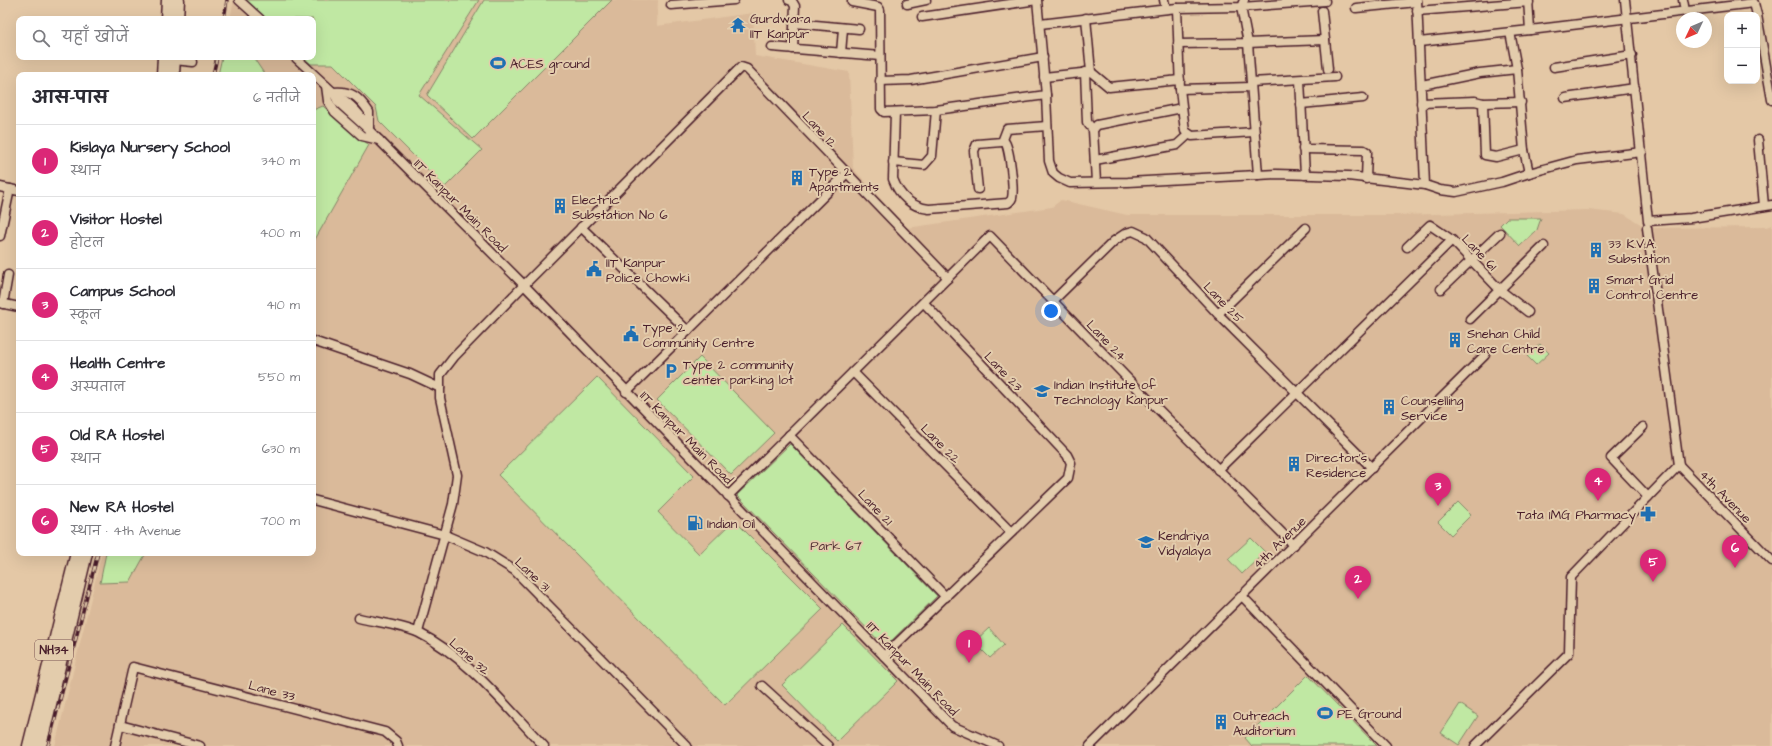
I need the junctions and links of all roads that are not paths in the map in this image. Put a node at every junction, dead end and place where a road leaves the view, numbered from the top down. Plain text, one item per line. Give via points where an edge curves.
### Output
1 (168, 0) edge
2 (178, 0) edge
3 (239, 0) edge
4 (734, 0) edge
5 (789, 0) edge
6 (852, 0) edge
7 (926, 0) edge
8 (1037, 0) edge
9 (1164, 0) edge
10 (1625, 0) edge
11 (1683, 0) edge
12 (1762, 0) edge
13 (1325, 1) edge
14 (1417, 1) edge
15 (1529, 1) edge
16 (1243, 3) edge
17 (1754, 3) junction
18 (907, 4) dead end
19 (671, 5) dead end
20 (1176, 8) junction
21 (1356, 8) dead end
22 (1166, 10) junction
23 (1322, 11) dead end
24 (1418, 11) junction
25 (1685, 11) junction
26 (1756, 12) edge
27 (167, 16) edge
28 (177, 16) edge
29 (252, 16) edge
30 (257, 16) edge
31 (922, 18) dead end
32 (1086, 18) junction
33 (1628, 18) junction
34 (794, 23) junction
35 (1040, 24) junction
36 (843, 29) junction
37 (859, 29) dead end
38 (1530, 30) junction
39 (1510, 32) junction
40 (1760, 32) edge
41 (1325, 40) junction
42 (1419, 42) junction
43 (1248, 43) junction
44 (1178, 44) junction
45 (772, 47) dead end
46 (793, 49) junction
47 (841, 53) junction
48 (1632, 55) junction
49 (880, 56) junction
50 (1043, 57) junction
51 (170, 60) edge
52 (171, 60) edge
53 (182, 60) edge
54 (298, 60) edge
55 (193, 62) dead end
56 (1554, 67) dead end
57 (1328, 69) dead end
58 (1517, 69) junction
59 (164, 72) edge
60 (173, 72) edge
61 (311, 72) edge
62 (1088, 72) junction
63 (316, 77) edge
64 (1044, 77) junction
65 (1335, 77) dead end
66 (1180, 80) junction
67 (1300, 80) junction
68 (880, 81) junction
69 (1251, 85) junction
70 (1422, 85) junction
71 (326, 86) junction
72 (1636, 88) junction
73 (1180, 89) junction
74 (333, 92) junction
75 (1046, 95) junction
76 (1363, 98) dead end
77 (1565, 98) dead end
78 (1772, 100) edge
79 (1520, 102) junction
80 (1421, 103) junction
81 (1483, 103) junction
82 (1301, 104) junction
83 (1182, 108) junction
84 (936, 110) junction
85 (895, 112) junction
86 (1047, 126) junction
87 (369, 130) junction
88 (1093, 130) junction
89 (1254, 132) junction
90 (1189, 134) junction
91 (379, 140) junction
92 (1758, 140) dead end
93 (1004, 141) junction
94 (1303, 149) junction
95 (1524, 150) junction
96 (1642, 152) junction
97 (1094, 160) junction
98 (893, 162) junction
99 (1529, 173) junction
100 (846, 174) junction
101 (1258, 175) junction
102 (1305, 175) junction
103 (1366, 178) junction
104 (1096, 182) junction
105 (1425, 185) junction
106 (0, 187) edge
107 (10, 189) junction
108 (978, 189) dead end
109 (16, 190) edge
110 (1768, 206) edge
111 (581, 227) junction
112 (1306, 228) dead end
113 (1647, 228) dead end
114 (1500, 233) dead end
115 (0, 236) edge
116 (1452, 240) junction
117 (1407, 246) dead end
118 (1544, 246) dead end
119 (1471, 260) junction
120 (8, 275) dead end
121 (948, 278) junction
122 (524, 285) junction
123 (1441, 289) dead end
124 (1500, 290) junction
125 (1053, 301) junction
126 (924, 303) junction
127 (2, 304) edge
128 (16, 306) edge
129 (1528, 312) dead end
130 (1218, 314) junction
131 (1470, 319) dead end
132 (688, 331) junction
133 (316, 342) edge
134 (1485, 355) dead end
135 (853, 372) junction
136 (440, 388) junction
137 (626, 392) junction
138 (1296, 393) junction
139 (1643, 427) dead end
140 (789, 435) junction
141 (1679, 465) junction
142 (1372, 468) junction
143 (1218, 470) junction
144 (728, 496) junction
145 (1648, 497) junction
146 (316, 501) edge
147 (1012, 532) junction
148 (445, 535) junction
149 (1294, 545) junction
150 (76, 556) edge
151 (85, 556) edge
152 (1772, 560) edge
153 (1242, 596) junction
154 (946, 597) junction
155 (360, 618) dead end
156 (418, 632) junction
157 (884, 656) junction
158 (762, 686) dead end
159 (120, 725) junction
160 (30, 746) edge
161 (40, 746) edge
162 (115, 746) edge
163 (200, 746) edge
164 (398, 746) edge
165 (544, 746) edge
166 (687, 746) edge
167 (828, 746) edge
168 (998, 746) edge
169 (1090, 746) edge
170 (1386, 746) edge
171 (1475, 746) edge

1 - 27 highway
2 - 28 highway
3 - 29 street
3 - 30 street
4 - 19 street
5 - 34 street via 795,6
6 - 49 street via 878,6 880,10
7 - 18 street
8 - 31 street
8 - 35 street
9 - 22 street
10 - 33 street
11 - 25 street
12 - 17 street
13 - 16 street
14 - 21 street
14 - 24 street
15 - 24 street
15 - 38 street
16 - 20 street
16 - 43 street
17 - 25 street
17 - 26 street
20 - 22 street
20 - 44 street
22 - 32 street
23 - 41 street
24 - 42 street
25 - 33 street
32 - 35 street
32 - 62 street
33 - 38 street
33 - 48 street
34 - 36 street
34 - 46 street
35 - 50 street
36 - 37 street
36 - 47 street
38 - 39 street
39 - 42 street
39 - 58 street
40 - 78 street
41 - 43 street
41 - 57 street
42 - 70 street
43 - 44 street
43 - 69 street
44 - 66 street
45 - 46 street
46 - 47 street
47 - 49 street
48 - 56 street
48 - 72 street
49 - 68 street
50 - 64 street
50 - 68 street via 911,80
51 - 59 highway
52 - 60 highway
53 - 55 street
54 - 61 street, IIT Kanpur Main Road
58 - 70 street via 1480,73
58 - 79 street
62 - 64 street
62 - 66 street via 1109,87
62 - 88 street via 1087,122
63 - 71 street, IIT Kanpur Main Road
64 - 75 street
65 - 67 street
66 - 73 street
67 - 69 street
67 - 82 street
68 - 85 street via 881,109 884,112
69 - 73 street
69 - 89 street
70 - 80 street
71 - 74 street, IIT Kanpur Main Road
71 - 91 street via 328,101 335,112 362,136
72 - 77 street
72 - 96 street
73 - 83 street
74 - 87 street, IIT Kanpur Main Road via 338,102
74 - 87 street via 347,91 353,94 369,112
75 - 84 street
75 - 86 street
76 - 82 street
79 - 81 street
79 - 95 street
80 - 81 street
80 - 105 street
81 - 95 street via 1485,155 1496,157
82 - 94 street
83 - 88 street via 1096,125
83 - 90 street via 1185,131
84 - 85 street
84 - 98 street via 930,160 924,165
85 - 98 street
86 - 93 street via 1007,129
86 - 104 street via 1049,160 1053,173 1070,183
87 - 91 street, IIT Kanpur Main Road
88 - 97 street
89 - 90 street via 1192,136
89 - 101 street
90 - 97 street via 1177,145
91 - 122 street, IIT Kanpur Main Road
92 - 110 street
93 - 98 street via 1008,148 1012,187 1012,197 1008,203 919,208 904,198 896,186
93 - 108 street via 980,143 975,146
94 - 102 street
94 - 103 street via 1364,150 1367,152
95 - 99 street
96 - 99 street via 1577,160
96 - 110 street via 1648,221 1691,218
97 - 104 street
99 - 105 street via 1456,192
100 - 111 street, Lane 12 via 747,69 741,67
100 - 121 street, Lane 12
100 - 132 street
101 - 102 street
101 - 104 street
102 - 103 street
103 - 105 street
106 - 107 street
107 - 109 street
107 - 115 street
111 - 122 street
111 - 132 street
112 - 130 street
113 - 141 street
114 - 119 street
116 - 117 street via 1430,225
116 - 119 street, Lane 61
116 - 138 street, Lane 61
118 - 124 street via 1502,285
119 - 123 street
119 - 124 street, Lane 61
120 - 127 street
121 - 125 street, Lane 24 via 990,236
121 - 126 street
122 - 136 street via 454,357 440,375
122 - 137 street, IIT Kanpur Main Road
124 - 129 street, Lane 61
124 - 131 street
125 - 130 street, Lane 25 via 1114,242 1126,233 1133,232 1146,237
125 - 143 street, Lane 24
126 - 135 street
126 - 147 street, Lane 23 via 1068,455 1071,463 1068,478
127 - 128 street
130 - 138 street, Lane 25
132 - 137 street
133 - 136 street via 410,374
134 - 142 street, 4th Avenue
135 - 140 street
135 - 147 street, Lane 22
136 - 148 street via 440,398 458,475
137 - 144 street, IIT Kanpur Main Road
138 - 142 street, Lane 25
138 - 143 street, Lane 61
139 - 145 street via 1611,458
140 - 144 street
140 - 154 street, Lane 21
141 - 145 street
141 - 152 street, 4th Avenue
142 - 149 street, 4th Avenue
143 - 149 street, Lane 24
144 - 157 street, IIT Kanpur Main Road
145 - 171 street via 1571,577 1569,653
146 - 148 street, Lane 31
147 - 154 street
148 - 156 street
148 - 166 street, Lane 31 via 485,552 514,570
149 - 153 street, 4th Avenue
150 - 160 highway, NH34
151 - 161 highway, NH34
153 - 169 street, 4th Avenue
153 - 170 street
154 - 157 street
155 - 156 street, Lane 32
156 - 165 street, Lane 32 via 449,651 484,683
157 - 168 street, IIT Kanpur Main Road via 952,726
158 - 167 street
159 - 162 street
159 - 163 street
159 - 164 street, Lane 33 via 133,667 385,732

